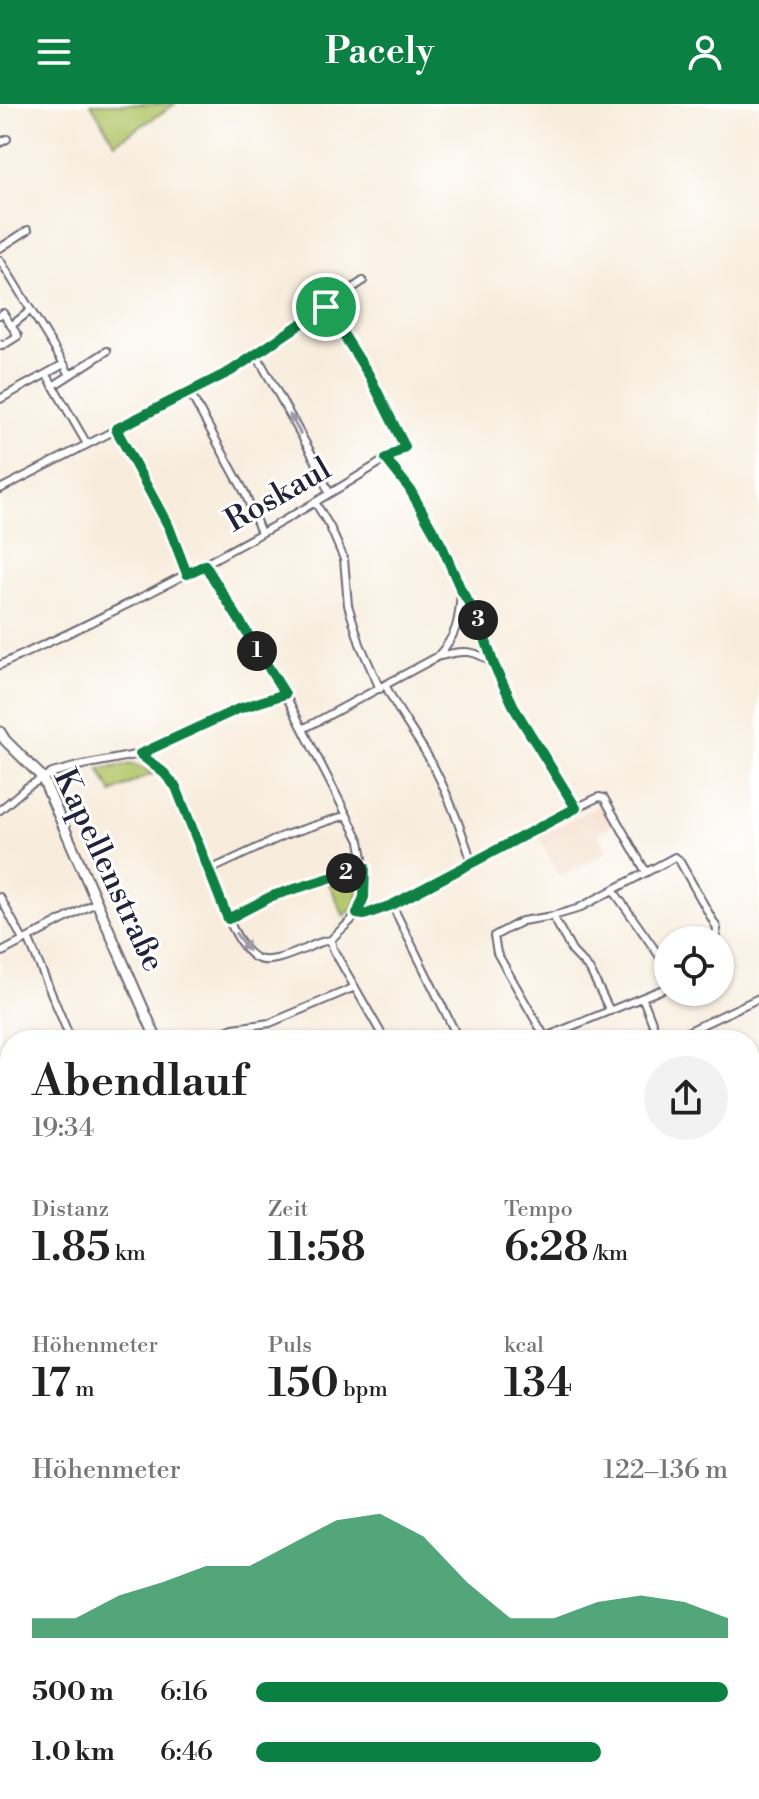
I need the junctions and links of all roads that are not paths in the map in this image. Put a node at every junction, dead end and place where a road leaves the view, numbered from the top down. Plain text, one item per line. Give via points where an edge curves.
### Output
1 (28, 230) dead end
2 (0, 248) edge
3 (0, 260) edge
4 (363, 281) dead end
5 (326, 307) junction
6 (31, 310) junction
7 (0, 315) edge
8 (11, 326) junction
9 (0, 344) edge
10 (107, 351) dead end
11 (256, 354) junction
12 (64, 364) junction
13 (47, 375) junction
14 (70, 375) junction
15 (53, 386) junction
16 (190, 393) junction
17 (0, 399) edge
18 (116, 429) junction
19 (87, 444) junction
20 (386, 459) junction
21 (0, 489) edge
22 (329, 493) junction
23 (315, 502) junction
24 (261, 533) junction
25 (205, 565) junction
26 (187, 574) junction
27 (461, 590) junction
28 (437, 657) junction
29 (0, 665) edge
30 (494, 665) junction
31 (383, 688) junction
32 (285, 694) junction
33 (303, 729) junction
34 (2, 737) edge
35 (140, 754) junction
36 (42, 777) junction
37 (576, 808) junction
38 (0, 810) edge
39 (347, 815) junction
40 (472, 863) junction
41 (365, 867) junction
42 (210, 870) junction
43 (646, 872) junction
44 (613, 890) junction
45 (0, 897) edge
46 (97, 902) junction
47 (392, 905) junction
48 (357, 914) junction
49 (553, 916) junction
50 (228, 919) junction
51 (716, 926) edge
52 (25, 939) junction
53 (331, 940) junction
54 (654, 946) edge
55 (0, 953) edge
56 (355, 987) junction
57 (654, 994) edge
58 (759, 998) edge
59 (643, 999) junction
60 (610, 1011) junction
61 (66, 1030) edge
62 (153, 1030) edge
63 (228, 1030) edge
64 (379, 1030) edge
65 (454, 1030) edge
66 (537, 1030) edge
67 (561, 1030) edge
68 (655, 1030) edge
69 (691, 1030) edge

1 - 2 street
3 - 6 street
4 - 5 street
5 - 11 street
5 - 20 street, Roskaul via 369,375 405,447
6 - 8 street
6 - 12 street
7 - 8 street
8 - 9 street via 18,336
10 - 14 street
11 - 16 street
22 -> 11 street
12 - 13 street
12 - 14 street
13 - 15 street
13 - 17 street
14 - 15 street
15 - 19 street
16 - 18 street
16 - 24 street
18 - 19 street
18 - 26 street via 169,527
19 - 21 street
20 - 22 street, Roskaul
20 - 27 street via 409,488
22 - 23 street, Roskaul
23 - 24 street, Roskaul
23 - 31 street via 344,559 348,605 360,644
24 - 25 street, Roskaul
25 - 26 street, Roskaul
25 - 32 street
26 - 29 street, Roskaul
27 - 28 street via 456,630
27 - 30 street via 478,618
28 - 30 street via 467,651
28 - 31 street
30 - 37 street
31 - 33 street
31 - 40 street via 429,757
32 - 33 street
32 - 35 street via 238,709
33 - 39 street
34 - 36 street, Kapellenstraße
35 - 36 street
35 - 42 street via 176,787
36 - 38 street
36 - 46 street, Kapellenstraße
37 - 40 street
37 - 43 street via 604,798
39 - 41 street
39 - 42 street via 285,835
40 - 47 street
41 - 48 street via 364,897
41 - 50 street via 272,896
42 - 50 street
43 - 44 street
43 - 51 street via 675,857 679,860
44 - 49 street
44 - 54 street
45 - 52 street
46 - 52 street
46 - 62 street, Kapellenstraße
47 - 48 street
47 - 65 street
48 - 53 street
49 - 60 street
49 - 66 street via 522,921 494,936 497,953
50 -> 53 street via 252,956 266,962
52 - 55 street
52 - 61 street
53 - 56 street
56 - 63 street via 270,1023
56 - 64 street
57 - 59 street
58 - 69 street
59 - 60 street
59 - 68 street
60 - 67 street

